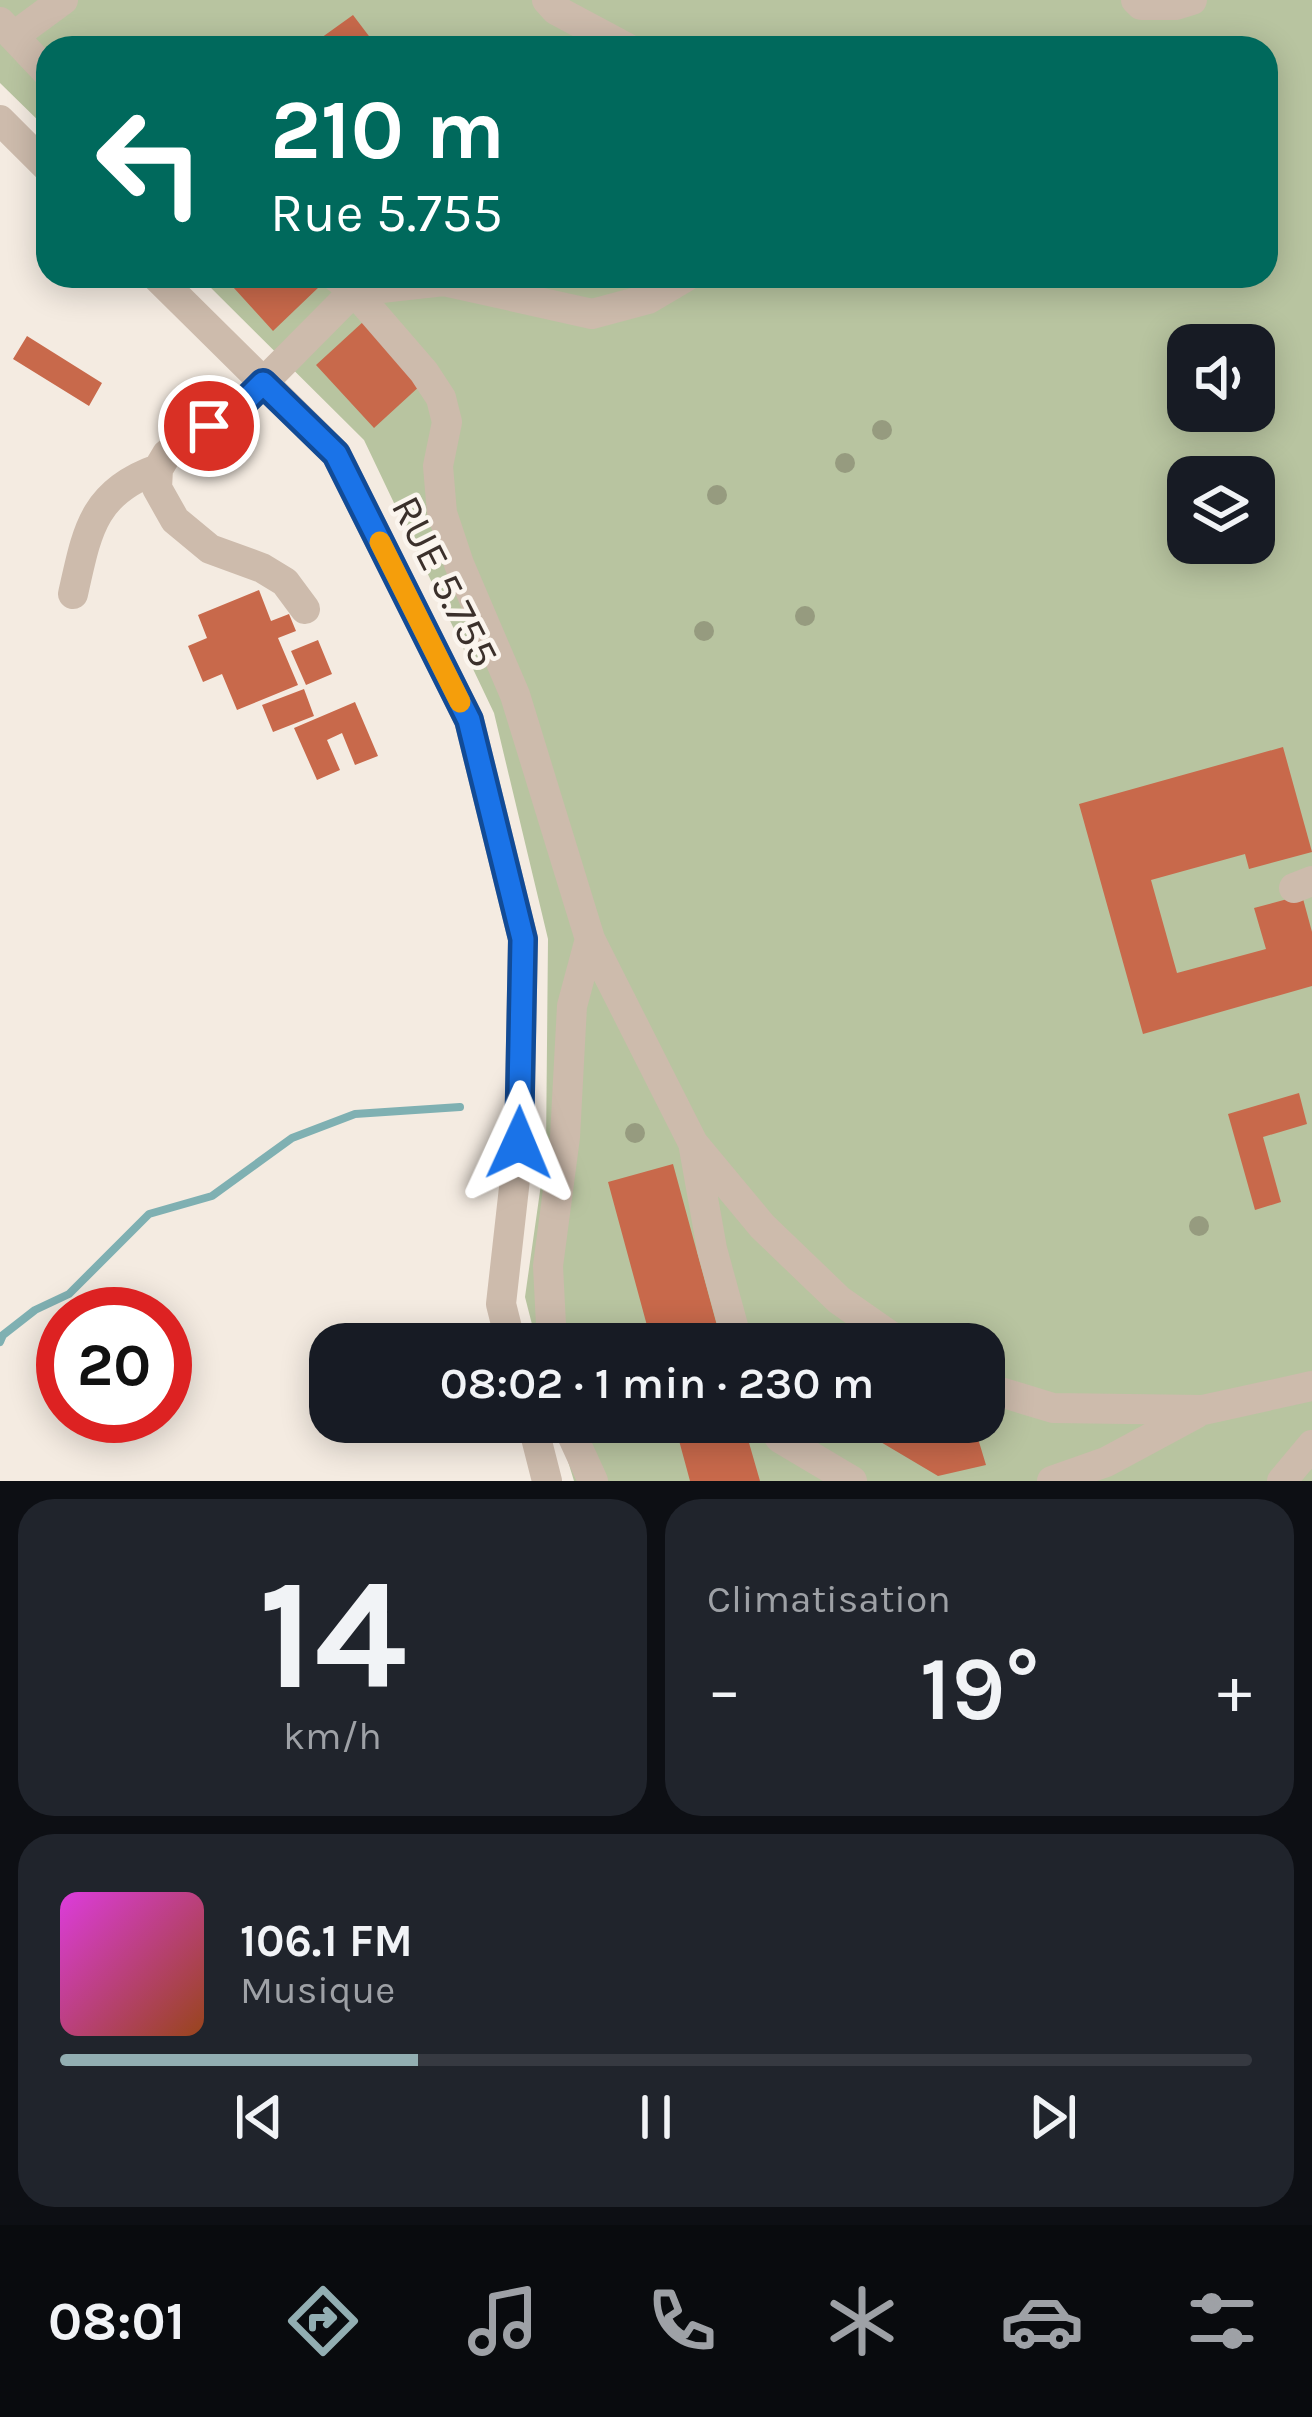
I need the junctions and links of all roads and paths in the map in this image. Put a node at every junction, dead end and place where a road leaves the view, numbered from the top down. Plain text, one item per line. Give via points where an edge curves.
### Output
1 (63, 0) edge
2 (548, 0) edge
3 (1136, 0) edge
4 (1192, 0) edge
5 (7, 29) edge
6 (605, 36) edge
7 (36, 61) edge
8 (0, 120) edge
9 (36, 156) edge
10 (168, 288) edge
11 (341, 288) edge
12 (348, 288) edge
13 (505, 288) edge
14 (667, 288) edge
15 (263, 383) junction
16 (158, 469) junction
17 (74, 594) dead end
18 (304, 609) dead end
19 (590, 939) junction
20 (693, 1143) junction
21 (506, 1323) edge
22 (551, 1323) edge
23 (732, 1323) edge
24 (873, 1323) edge
25 (1312, 1386) edge
26 (1005, 1393) edge
27 (1203, 1410) junction
28 (538, 1443) edge
29 (576, 1443) edge
30 (788, 1443) edge
31 (1312, 1445) edge
32 (548, 1481) edge
33 (593, 1481) edge
34 (852, 1481) edge
35 (1052, 1481) edge
36 (1282, 1481) edge

1 - 5 lane
2 - 6 lane
3 - 4 lane
5 - 7 lane
8 - 9 lane
10 - 15 lane, RUE 5.755
11 - 15 lane
12 - 19 lane via 441,398 442,513 515,695
13 - 14 lane via 592,314
15 - 16 lane
15 - 21 lane, RUE 5.755 via 336,454 469,720 523,939 519,1143 501,1304
16 - 17 lane via 124,481 102,507
16 - 18 lane via 158,488 175,520 211,549 285,582
19 - 20 lane
19 - 22 lane via 572,1006 566,1137 548,1266
20 - 23 lane
20 - 24 lane via 762,1226
25 - 27 lane
26 - 27 lane via 1053,1408
27 - 35 lane
28 - 32 lane
29 - 33 lane
30 - 34 lane
31 - 36 lane

